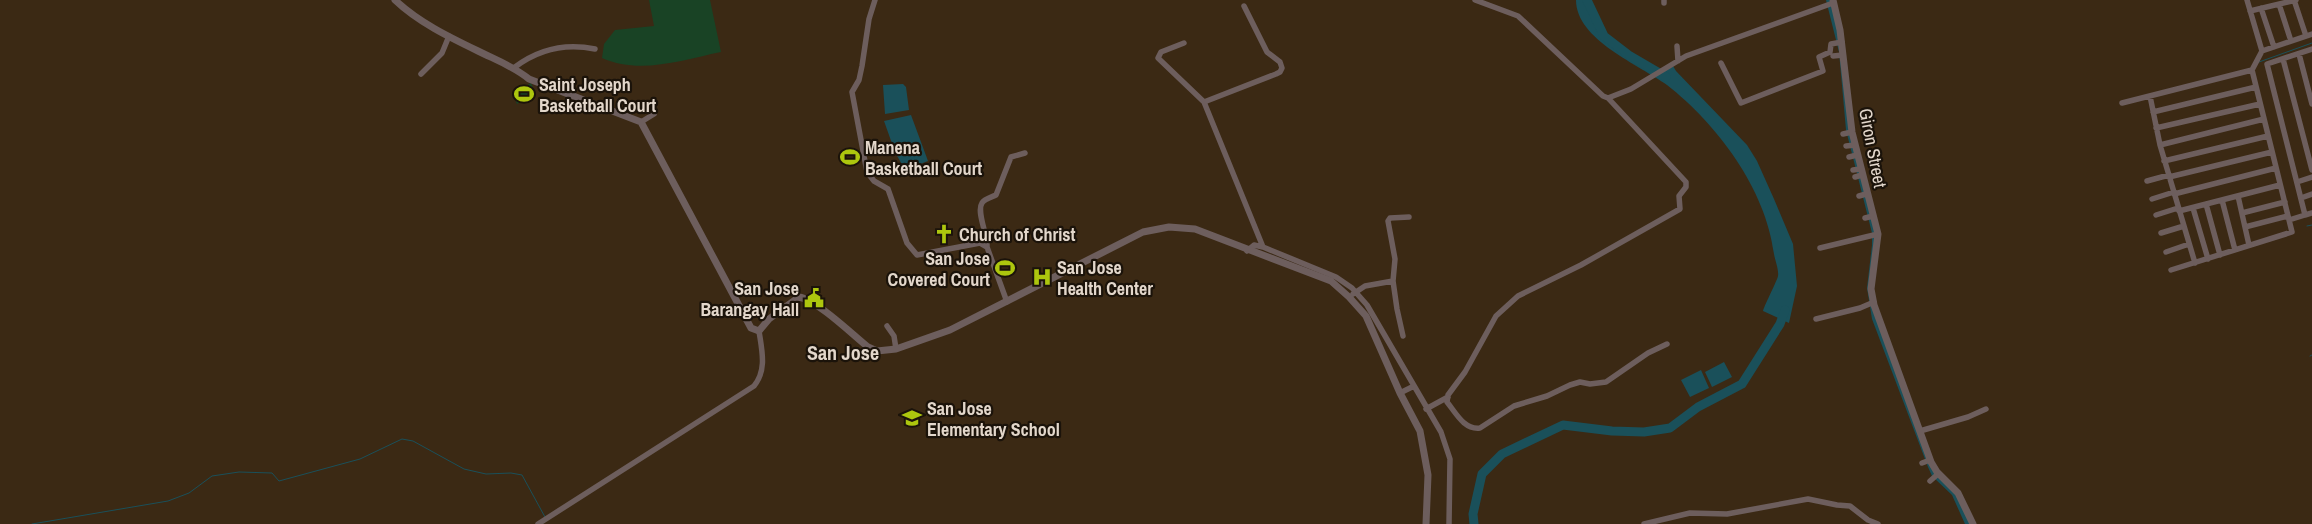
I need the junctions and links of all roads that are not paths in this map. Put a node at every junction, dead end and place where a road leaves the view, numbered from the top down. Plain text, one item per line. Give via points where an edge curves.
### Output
1 (395, 0) edge
2 (875, 0) edge
3 (1475, 0) edge
4 (2247, 0) edge
5 (2295, 0) edge
6 (1831, 3) edge
7 (2279, 4) junction
8 (1244, 6) dead end
9 (2261, 8) junction
10 (2250, 11) junction
11 (2309, 35) edge
12 (449, 36) junction
13 (2290, 41) junction
14 (1840, 42) junction
15 (1184, 43) dead end
16 (1677, 46) dead end
17 (2274, 47) junction
18 (595, 49) dead end
19 (2312, 49) edge
20 (2262, 51) junction
21 (2299, 54) junction
22 (1842, 55) junction
23 (1833, 56) dead end
24 (2283, 59) junction
25 (1675, 62) junction
26 (1721, 63) dead end
27 (515, 67) junction
28 (2252, 70) junction
29 (421, 74) dead end
30 (2256, 87) junction
31 (2150, 96) junction
32 (1608, 98) junction
33 (1204, 102) junction
34 (2122, 103) dead end
35 (2260, 104) junction
36 (2312, 104) edge
37 (2153, 112) junction
38 (654, 114) dead end
39 (2264, 119) junction
40 (641, 122) junction
41 (2156, 128) junction
42 (1851, 132) junction
43 (1843, 134) dead end
44 (2268, 136) junction
45 (2160, 145) junction
46 (2272, 152) junction
47 (1025, 153) dead end
48 (2164, 161) junction
49 (2276, 168) junction
50 (2312, 170) edge
51 (2169, 176) junction
52 (2312, 177) edge
53 (2147, 181) dead end
54 (2297, 182) junction
55 (2280, 185) junction
56 (2174, 193) junction
57 (2312, 194) edge
58 (2238, 196) junction
59 (2301, 198) junction
60 (2152, 199) dead end
61 (2222, 200) junction
62 (2285, 202) junction
63 (2206, 204) junction
64 (2193, 208) junction
65 (2179, 210) junction
66 (2242, 213) junction
67 (2312, 213) edge
68 (2156, 215) dead end
69 (2305, 215) junction
70 (1409, 217) dead end
71 (2289, 218) junction
72 (2184, 226) junction
73 (2245, 227) junction
74 (2161, 233) dead end
75 (1875, 235) junction
76 (2190, 244) junction
77 (2249, 245) junction
78 (987, 247) junction
79 (1263, 247) junction
80 (1820, 248) dead end
81 (2235, 250) junction
82 (1248, 251) junction
83 (2166, 252) dead end
84 (2220, 255) junction
85 (2208, 259) junction
86 (2195, 263) junction
87 (2171, 270) dead end
88 (1393, 281) junction
89 (1356, 292) junction
90 (1349, 297) junction
91 (1007, 302) junction
92 (1872, 303) junction
93 (1816, 319) dead end
94 (887, 326) dead end
95 (759, 331) junction
96 (1403, 336) dead end
97 (1667, 344) dead end
98 (896, 350) junction
99 (1414, 386) junction
100 (1400, 393) junction
101 (1448, 398) junction
102 (1426, 409) junction
103 (1986, 409) dead end
104 (1920, 431) junction
105 (538, 524) edge
106 (1426, 524) edge
107 (1449, 524) edge
108 (1644, 524) edge
109 (1878, 524) edge
110 (1974, 524) edge

1 - 12 street
2 - 78 street via 859,80 852,92 866,172 888,190 907,243 917,254 980,243
3 - 32 street via 1518,16
4 - 10 street
5 - 7 street
5 - 11 street
6 - 14 street, Giron Street
6 - 25 street
7 - 9 street
7 - 13 street
8 - 33 street via 1267,52 1280,62 1282,68 1276,74
9 - 10 street
9 - 17 street
10 - 20 street
11 - 13 street
12 - 27 street
12 - 29 street via 442,53
13 - 17 street
14 - 22 street, Giron Street
14 - 26 street via 1831,44 1830,52 1819,57 1823,71 1741,103
15 - 33 street via 1161,52 1158,58
16 - 25 street
17 - 20 street
18 - 27 street via 552,48
19 - 21 street
20 - 28 street
21 - 24 street
21 - 36 street
22 - 23 street
22 - 42 street, Giron Street
24 - 50 street
24 - 54 street via 2267,64
25 - 32 street via 1631,89
27 - 40 street via 529,79
28 - 30 street
28 - 31 street
30 - 35 street
30 - 37 street
31 - 34 street
31 - 37 street
32 - 101 street via 1686,182 1679,196 1680,209 1581,266 1518,296 1496,316
33 - 79 street
35 - 39 street
35 - 41 street
37 - 41 street
38 - 40 street
39 - 44 street
39 - 45 street
40 - 95 street via 751,328
41 - 45 street
42 - 43 street
42 - 75 street, Giron Street via 1851,145
44 - 46 street
44 - 48 street
45 - 48 street
46 - 49 street
46 - 51 street
47 - 78 street via 1011,157 996,194 981,204
48 - 51 street
49 - 55 street
49 - 56 street
51 - 53 street
51 - 56 street
52 - 54 street
54 - 59 street
55 - 58 street
55 - 62 street
56 - 60 street
56 - 65 street
57 - 59 street
58 - 61 street
58 - 66 street
59 - 69 street
61 - 63 street
61 - 81 street
62 - 66 street
62 - 71 street
63 - 64 street
63 - 84 street
64 - 65 street
64 - 85 street
65 - 68 street
65 - 72 street
66 - 73 street
67 - 69 street
69 - 71 street
70 - 88 street via 1388,219 1395,259
71 - 73 street
71 - 77 street via 2292,232
72 - 74 street
72 - 76 street
73 - 77 street
75 - 80 street
75 - 92 street, Giron Street via 1870,283
76 - 83 street
76 - 86 street
77 - 81 street
78 - 91 street
79 - 82 street via 1254,245
79 - 89 street via 1336,276
81 - 84 street
82 - 90 street via 1331,282
82 - 91 street via 1195,229 1143,232
84 - 85 street
85 - 86 street
86 - 87 street
88 - 89 street via 1370,285
88 - 96 street
89 - 90 street
89 - 99 street via 1367,305
90 - 100 street via 1366,316
91 - 98 street via 950,330
92 - 93 street
92 - 104 street, Giron Street
94 - 98 street via 894,336
95 - 98 street via 769,319 799,297 812,302 868,348
95 - 105 street via 763,366 761,377 754,386
97 - 101 street via 1606,382 1570,385 1514,406 1480,428 1466,425 1447,402
99 - 100 street
99 - 102 street
100 - 106 street via 1420,431 1428,475
101 - 102 street
102 - 107 street via 1441,432 1450,459
103 - 104 street
104 - 110 street, Giron Street via 1927,461 1937,479 1958,493
108 - 109 street via 1690,512 1727,514 1808,499 1850,506

